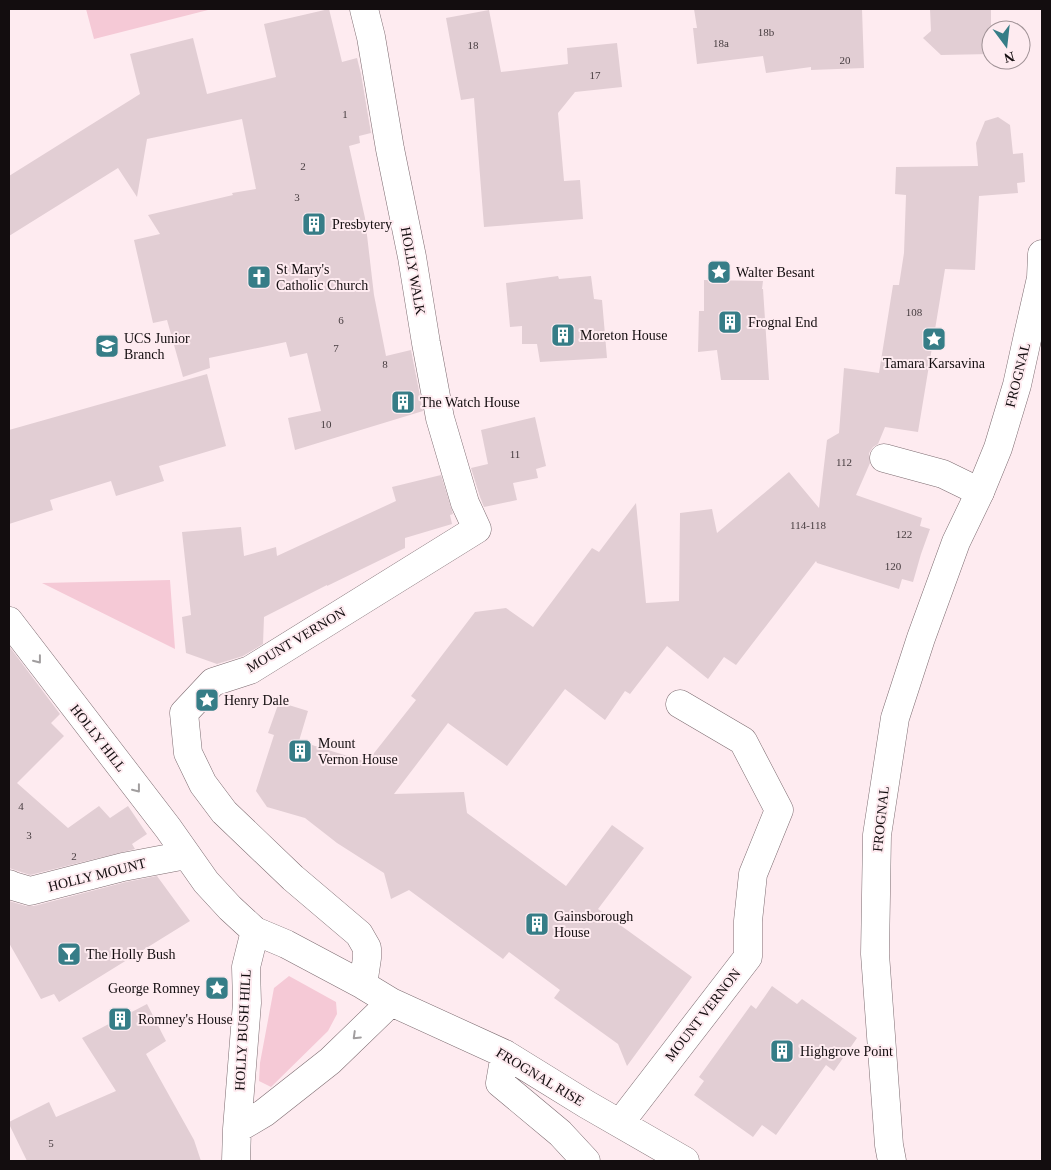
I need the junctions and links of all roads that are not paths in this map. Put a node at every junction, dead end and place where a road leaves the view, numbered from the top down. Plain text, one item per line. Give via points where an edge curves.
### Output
1 (364, 9) edge
2 (1042, 254) edge
3 (884, 458) dead end
4 (980, 492) junction
5 (477, 529) joint
6 (9, 621) edge
7 (680, 704) dead end
8 (186, 855) junction
9 (9, 884) edge
10 (254, 931) junction
11 (363, 985) junction
12 (391, 1002) junction
13 (505, 1054) junction
14 (620, 1123) junction
15 (237, 1129) junction
16 (236, 1161) edge
17 (586, 1161) edge
18 (684, 1161) edge
19 (892, 1161) edge

1 - 5 street, HOLLY WALK via 440,418
2 - 4 street, FROGNAL via 1041,278 1016,385 998,448
3 - 4 street via 944,474
4 - 19 street, FROGNAL via 956,542 895,718 877,835 875,954
5 - 11 street, MOUNT VERNON via 250,670 213,682 184,713 188,753 203,784 224,812 293,878 359,934 367,948
6 -> 8 street, HOLLY HILL
7 - 14 street, MOUNT VERNON via 743,741 779,810 753,874 748,958
8 - 9 street, HOLLY MOUNT via 30,891
8 - 10 street via 206,882
10 - 11 street via 286,944
10 - 15 street, HOLLY BUSH HILL via 246,967 247,1003
11 - 12 street
12 - 13 street, FROGNAL RISE
12 -> 15 street via 330,1061 264,1113
13 - 14 street, FROGNAL RISE
13 - 17 street via 500,1083 560,1133
14 - 18 street, FROGNAL RISE
15 - 16 street, HOLLY BUSH HILL

